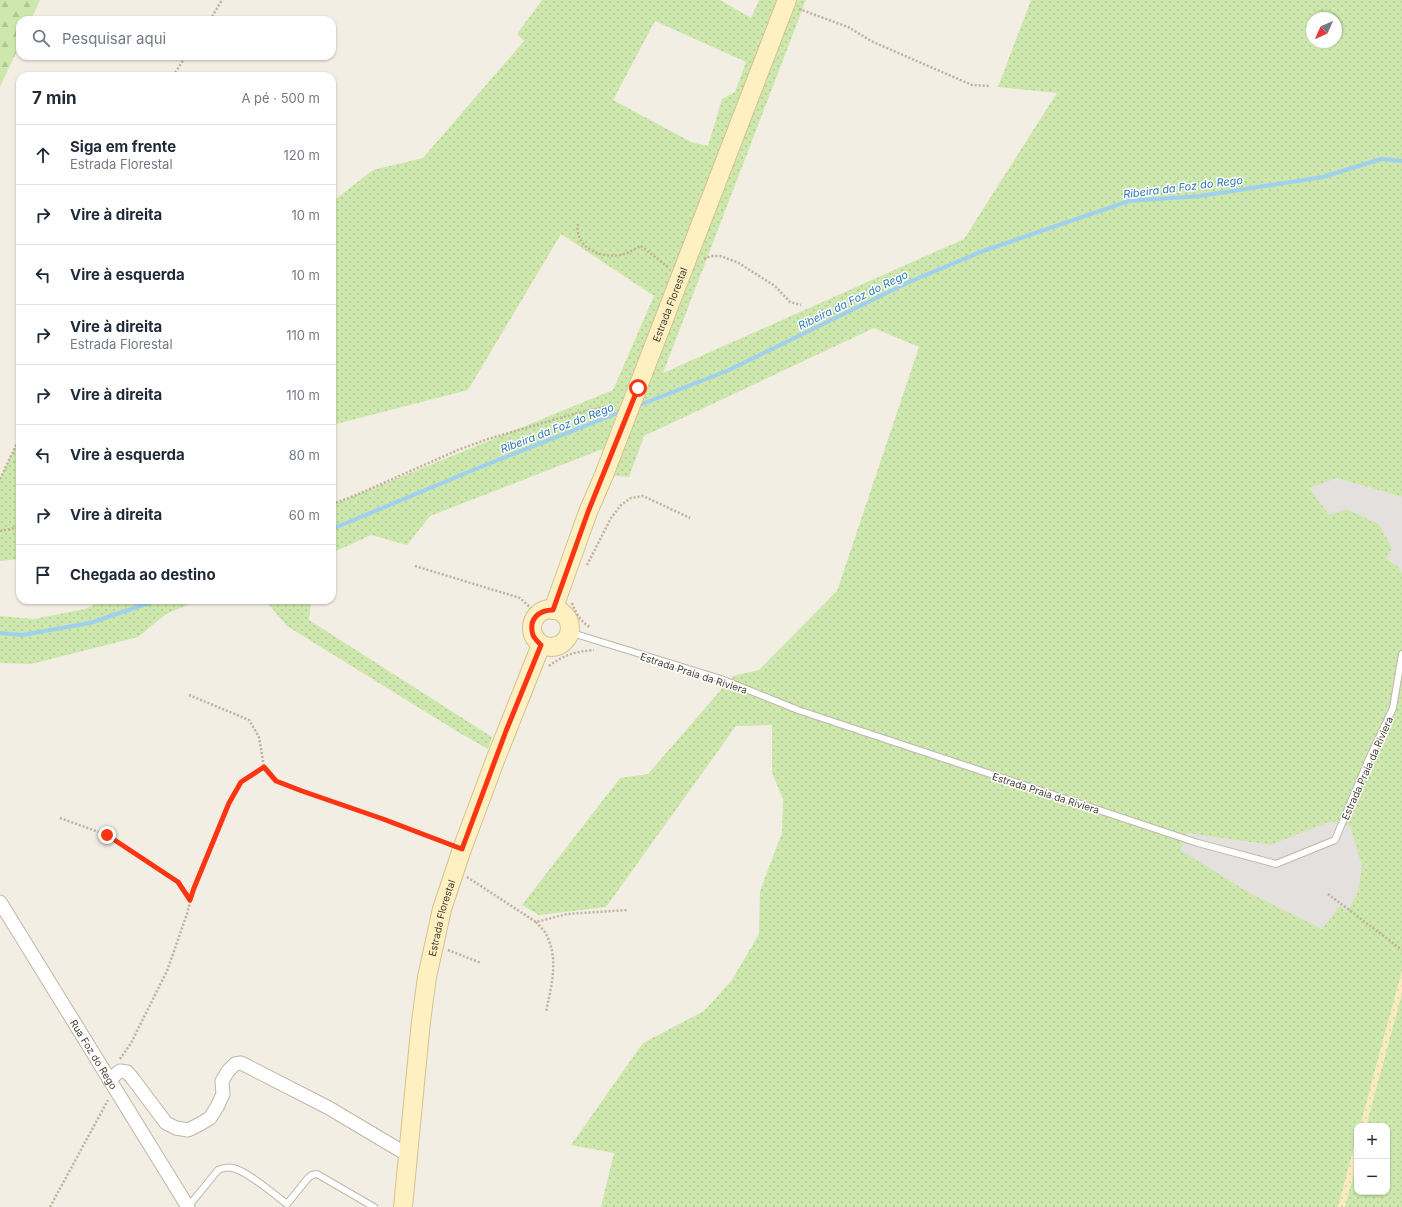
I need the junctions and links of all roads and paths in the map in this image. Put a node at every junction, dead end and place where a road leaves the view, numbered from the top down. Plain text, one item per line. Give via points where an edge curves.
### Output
1 (222, 0) edge
2 (786, 3) edge
3 (212, 16) edge
4 (183, 60) edge
5 (176, 72) edge
6 (990, 86) dead end
7 (635, 394) junction
8 (16, 445) edge
9 (0, 479) edge
10 (336, 503) edge
11 (690, 518) dead end
12 (16, 528) edge
13 (0, 531) edge
14 (415, 566) dead end
15 (585, 568) dead end
16 (545, 612) junction
17 (569, 632) junction
18 (541, 645) junction
19 (594, 650) dead end
20 (1402, 654) edge
21 (547, 667) dead end
22 (189, 696) dead end
23 (264, 767) junction
24 (60, 818) dead end
25 (462, 849) junction
26 (455, 869) junction
27 (1328, 894) dead end
28 (190, 900) junction
29 (0, 902) edge
30 (627, 910) dead end
31 (536, 922) junction
32 (434, 945) junction
33 (1401, 950) edge
34 (481, 963) dead end
35 (546, 1012) dead end
36 (110, 1082) junction
37 (408, 1155) junction
38 (50, 1207) edge
39 (188, 1207) edge
40 (374, 1207) edge
41 (403, 1207) edge

1 - 3 path
2 - 6 path via 848,27 873,42 972,85
2 - 7 main road, Estrada Florestal
4 - 5 path
7 - 10 path via 488,439
7 - 16 main road, Estrada Florestal
8 - 9 path
11 - 15 path via 643,496 631,498 621,505 611,518
12 - 13 path
14 - 16 path via 520,598
16 - 17 main road via 560,612 569,624
16 - 18 main road via 532,624 533,636
17 - 18 main road via 558,646
17 - 20 lane, Estrada Praia da Riviera via 721,679 805,712 1198,843 1276,864 1335,840 1368,761 1394,708
18 - 25 main road, Estrada Florestal
19 - 21 path via 562,657
22 - 23 path via 249,720 259,737
23 - 25 path via 276,781 283,784
23 - 28 path via 241,782 229,803
24 - 28 path via 107,835 178,882
25 - 26 main road, Estrada Florestal
26 - 31 path
26 - 32 main road, Estrada Florestal
27 - 33 path
28 - 36 path via 167,971
29 - 36 street, Rua Foz do Rego
30 - 31 path via 567,914
31 - 35 path via 547,935 553,953 554,974
32 - 34 path
32 - 37 main road, Estrada Florestal via 421,1021
36 - 37 street via 120,1071 127,1072 166,1122 176,1128 188,1130 210,1118 223,1094 222,1081 235,1064 241,1063 329,1108
36 - 38 path via 72,1168
36 - 39 street, Rua Foz do Rego
37 - 41 main road, Estrada Florestal
39 - 40 lane via 218,1170 232,1168 242,1171 287,1204 308,1178 317,1174

